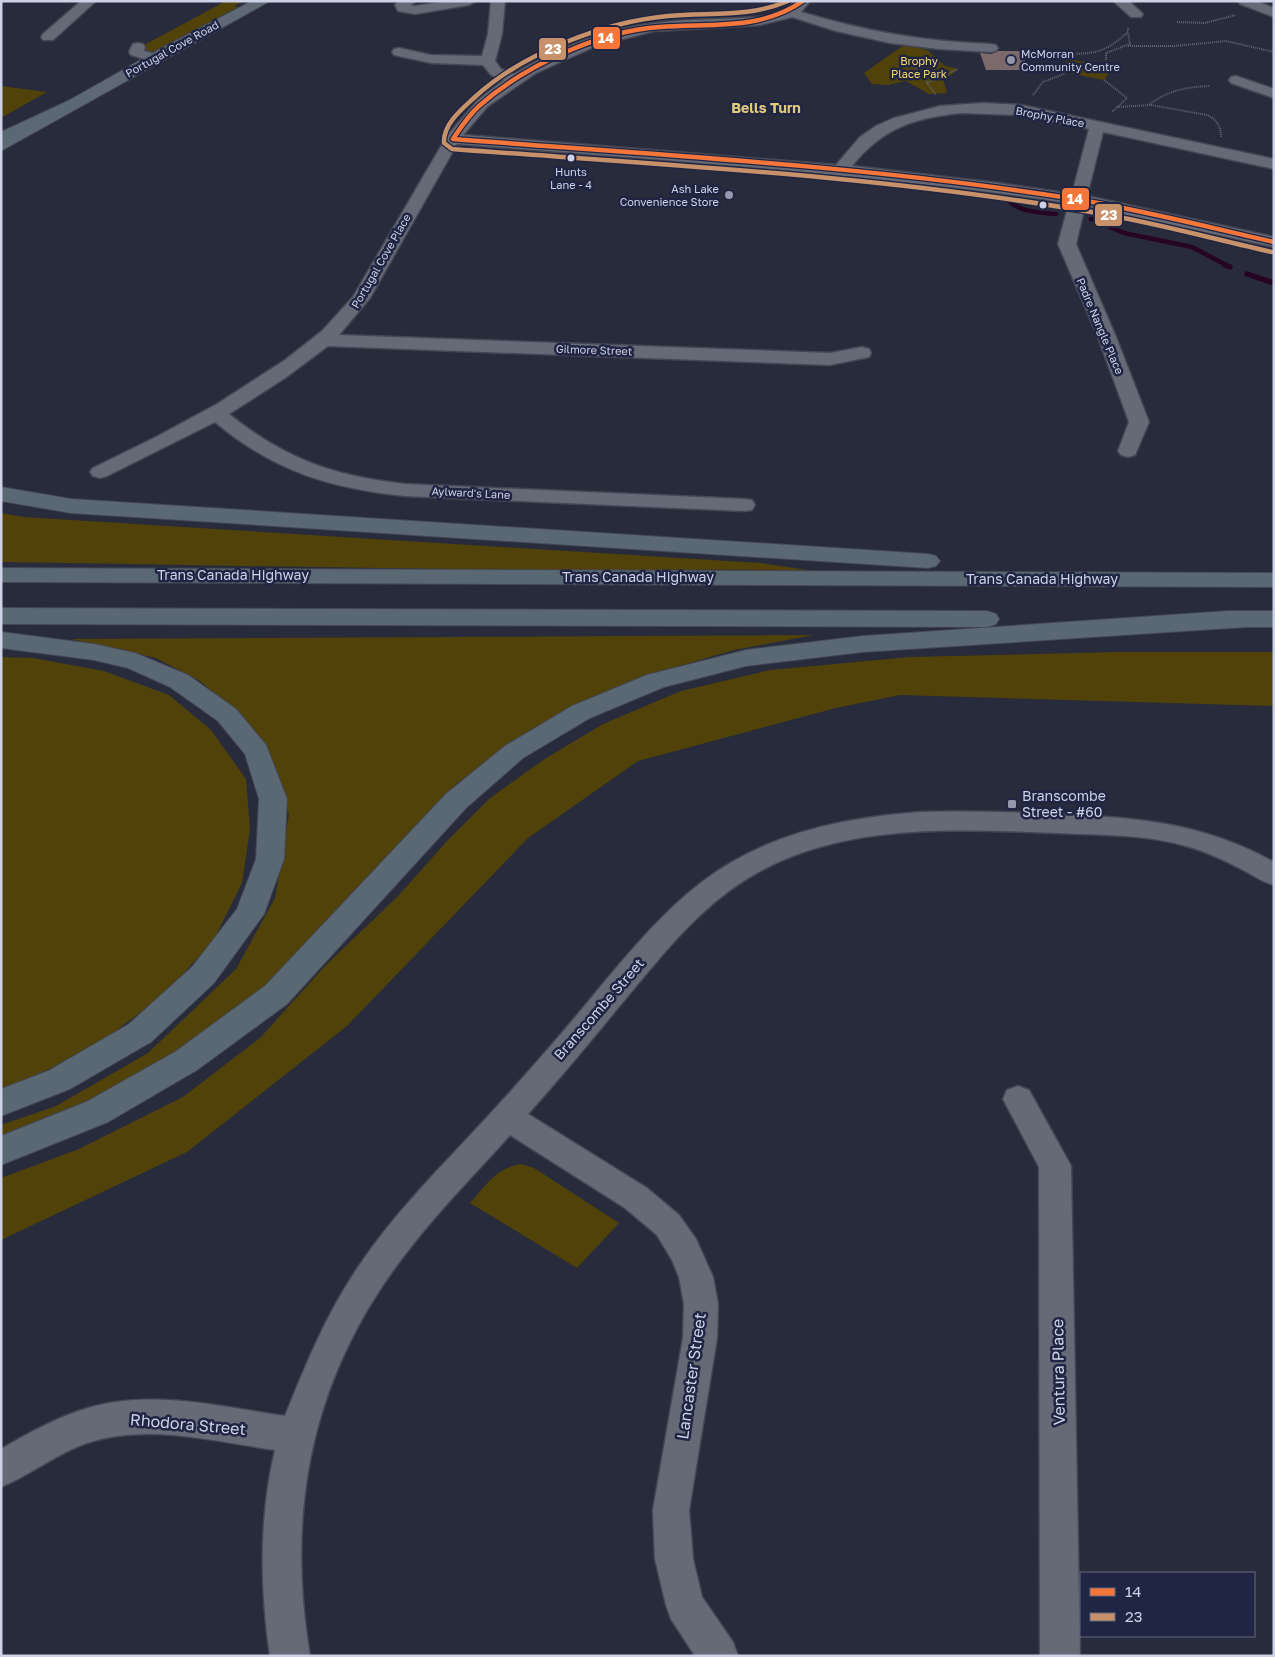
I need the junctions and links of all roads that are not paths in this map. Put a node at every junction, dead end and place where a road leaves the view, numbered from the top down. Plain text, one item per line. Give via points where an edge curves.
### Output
1 (88, 1) edge
2 (263, 1) edge
3 (469, 1) edge
4 (498, 1) edge
5 (803, 1) edge
6 (1120, 1) edge
7 (1245, 1) edge
8 (423, 4) edge
9 (407, 5) edge
10 (792, 13) junction
11 (1274, 13) edge
12 (1132, 18) road end
13 (48, 37) dead end
14 (138, 47) dead end
15 (991, 48) dead end
16 (399, 52) dead end
17 (154, 58) junction
18 (488, 61) junction
19 (518, 79) junction
20 (1236, 80) dead end
21 (1274, 94) edge
22 (84, 99) junction
23 (1102, 122) junction
24 (1, 138) edge
25 (453, 139) junction
26 (5, 153) edge
27 (1274, 164) edge
28 (841, 169) junction
29 (1078, 199) junction
30 (1274, 242) edge
31 (325, 340) junction
32 (862, 353) dead end
33 (217, 414) junction
34 (1128, 451) dead end
35 (100, 472) dead end
36 (1, 494) edge
37 (744, 505) dead end
38 (1, 575) edge
39 (1226, 580) junction
40 (1274, 580) edge
41 (1, 616) edge
42 (1246, 619) junction
43 (1274, 620) edge
44 (1, 640) edge
45 (1274, 875) edge
46 (1018, 1099) dead end
47 (1, 1103) edge
48 (507, 1117) junction
49 (1, 1151) edge
50 (296, 1435) junction
51 (1, 1469) edge
52 (290, 1656) edge
53 (719, 1656) edge
54 (1060, 1656) edge

1 - 13 street
2 - 17 main road, Portugal Cove Road
3 - 8 street via 438,7
4 - 18 street
5 - 10 street
6 - 12 street
7 - 11 street
8 - 9 street via 415,10
10 - 15 street via 898,41 950,48
10 - 19 street, Portugal Cove Place via 768,20 671,25 624,34 564,53
14 - 17 street via 136,52 140,55
16 - 18 street via 432,59
17 - 22 main road, Portugal Cove Road
18 - 19 street via 496,72
19 - 25 street, Portugal Cove Place via 479,106
20 - 21 street
22 - 24 highway
22 - 26 main road, Portugal Cove Road
23 - 27 street, Brophy Place
23 - 28 street, Brophy Place via 1008,108 939,112 914,117 876,133
23 - 29 street, Padre Nangle Place
25 - 28 street
25 - 31 street, Portugal Cove Place via 361,298
28 - 29 street
29 - 30 street
29 - 34 street, Padre Nangle Place via 1067,244 1139,422
31 - 32 street, Gilmore Street via 830,360
31 - 33 street, Portugal Cove Place
33 - 35 street, Portugal Cove Place
33 - 37 street, Aylward's Lane via 256,444 298,466 334,479 368,486
36 - 39 highway via 71,506
38 - 39 highway, Trans Canada Highway
39 - 40 highway, Trans Canada Highway
41 - 42 highway
42 - 43 highway
42 - 49 highway via 863,644 746,658 656,681 589,709 514,752 456,801 276,995 186,1061 97,1112
44 - 47 highway via 94,652 134,661 179,681 227,715 257,751 274,799 270,858 250,914 203,975 140,1032 59,1080
45 - 48 street, Branscombe Street via 1211,845 1144,829 924,821 842,830 812,839 784,848 731,875 690,906
46 - 54 street, Ventura Place via 1055,1166
48 - 50 street, Branscombe Street via 402,1234 366,1283 320,1368
48 - 53 street, Lancaster Street via 636,1198 668,1225 696,1278 701,1304 700,1338 672,1510 674,1559 685,1605
50 - 51 street, Rhodora Street via 195,1421 120,1418 70,1432
50 - 52 street, Branscombe Street via 282,1544 282,1592

